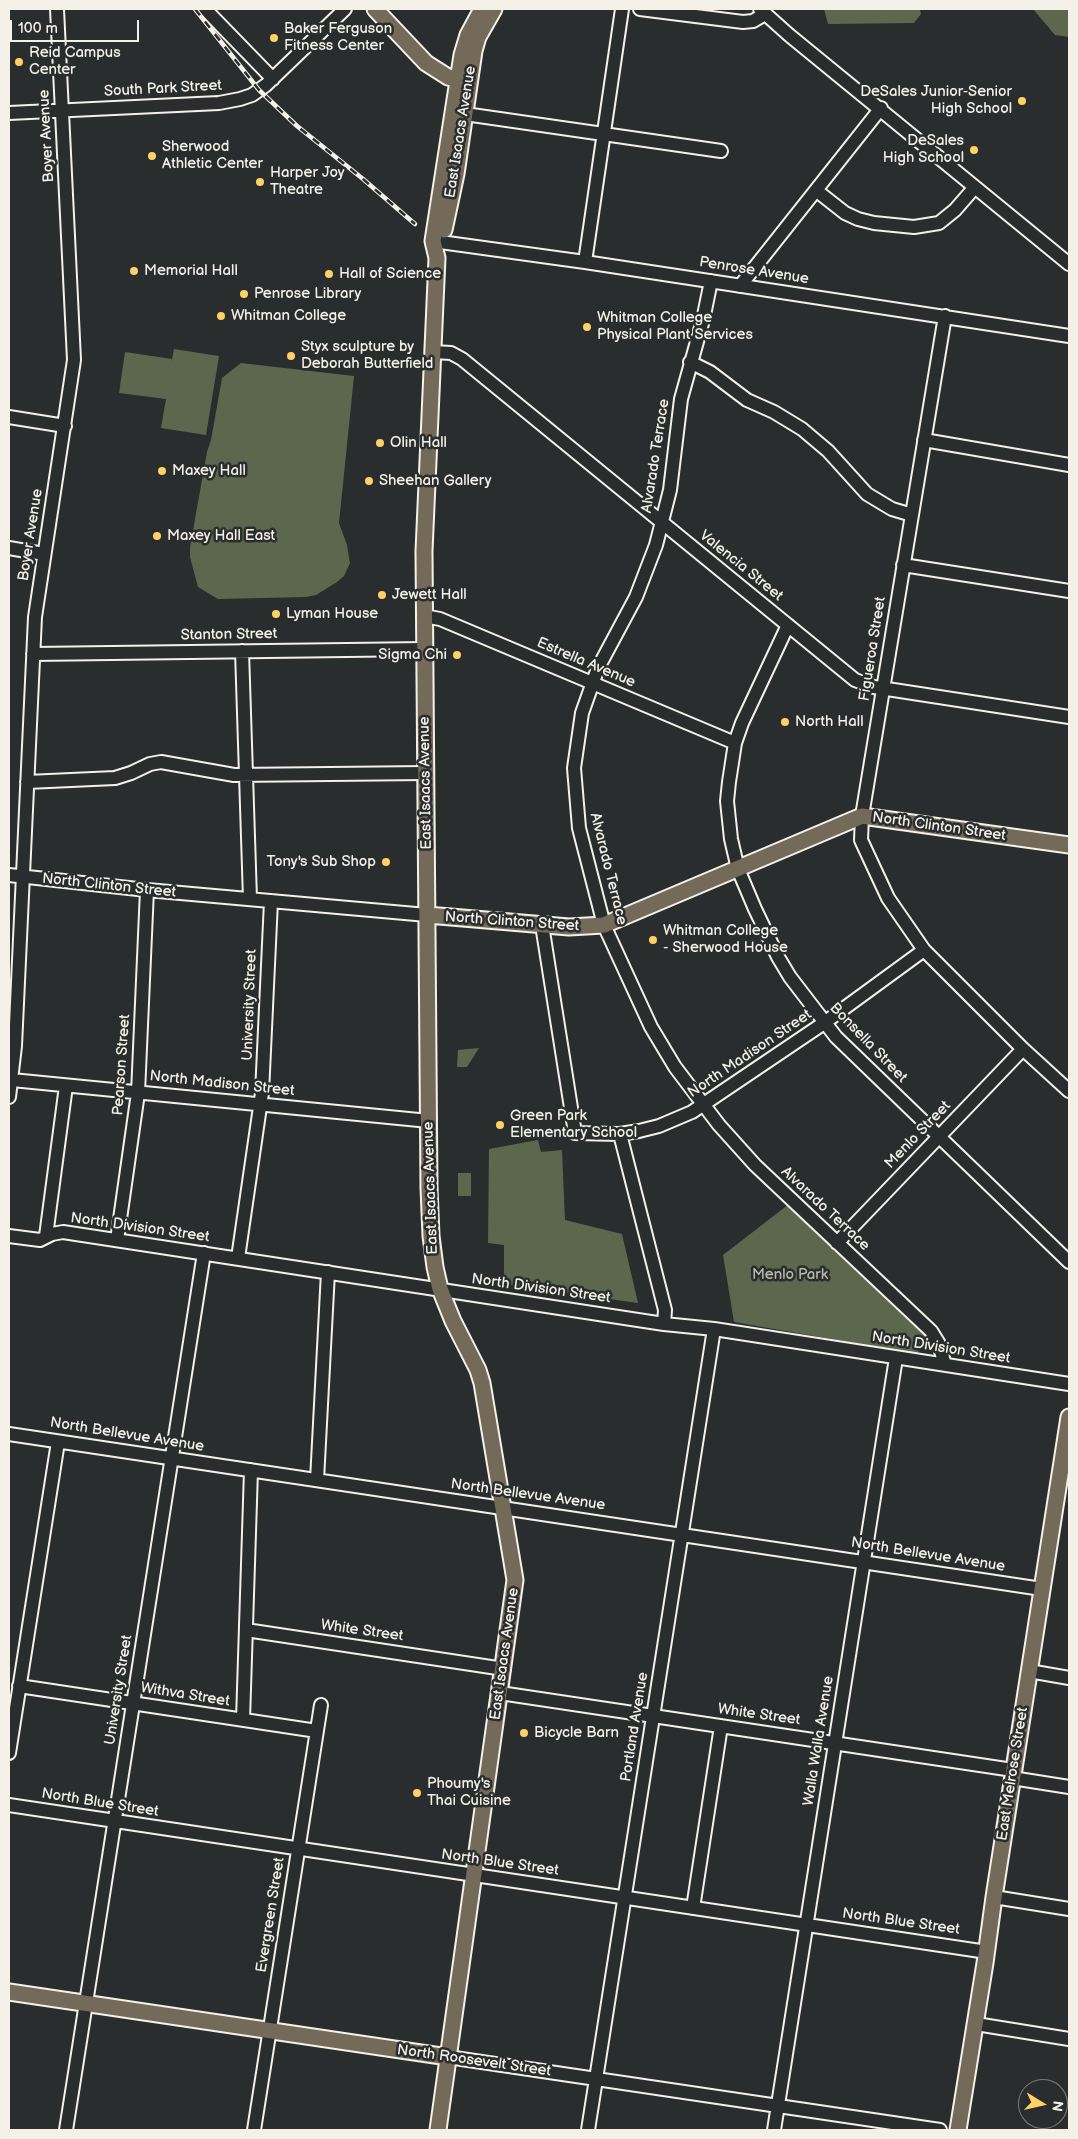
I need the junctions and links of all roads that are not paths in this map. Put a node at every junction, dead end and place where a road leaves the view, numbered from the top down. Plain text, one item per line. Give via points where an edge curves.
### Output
1 (57, 9) edge
2 (205, 9) edge
3 (345, 9) edge
4 (376, 9) edge
5 (482, 9) edge
6 (494, 9) edge
7 (622, 9) edge
8 (640, 9) edge
9 (764, 11) edge
10 (273, 79) junction
11 (464, 81) junction
12 (881, 108) junction
13 (62, 111) junction
14 (9, 113) edge
15 (465, 114) junction
16 (604, 134) junction
17 (721, 151) dead end
18 (975, 187) junction
19 (817, 191) junction
20 (438, 241) junction
21 (585, 262) junction
22 (1069, 264) edge
23 (710, 281) junction
24 (740, 286) junction
25 (945, 316) junction
26 (1069, 336) edge
27 (433, 352) junction
28 (690, 362) junction
29 (9, 417) edge
30 (65, 426) junction
31 (924, 440) junction
32 (1069, 465) edge
33 (912, 515) junction
34 (662, 522) junction
35 (9, 548) edge
36 (44, 554) junction
37 (903, 565) junction
38 (1069, 591) edge
39 (424, 616) junction
40 (788, 625) junction
41 (425, 648) junction
42 (242, 651) junction
43 (33, 654) junction
44 (592, 683) junction
45 (883, 688) junction
46 (1069, 718) edge
47 (735, 744) junction
48 (426, 773) junction
49 (246, 774) junction
50 (27, 782) junction
51 (862, 816) junction
52 (1069, 845) edge
53 (738, 869) junction
54 (9, 875) edge
55 (23, 876) junction
56 (147, 890) junction
57 (250, 899) junction
58 (271, 901) junction
59 (427, 915) junction
60 (542, 925) junction
61 (604, 925) junction
62 (924, 950) junction
63 (824, 1023) junction
64 (1023, 1049) junction
65 (12, 1080) junction
66 (66, 1086) junction
67 (1069, 1091) edge
68 (138, 1093) junction
69 (9, 1097) edge
70 (261, 1104) junction
71 (704, 1105) junction
72 (428, 1121) junction
73 (620, 1134) junction
74 (939, 1137) junction
75 (9, 1236) edge
76 (46, 1236) junction
77 (117, 1240) junction
78 (837, 1243) junction
79 (204, 1254) junction
80 (238, 1258) junction
81 (1069, 1262) edge
82 (328, 1272) junction
83 (440, 1289) junction
84 (664, 1324) junction
85 (714, 1328) junction
86 (896, 1358) junction
87 (945, 1365) junction
88 (1069, 1384) edge
89 (1069, 1417) edge
90 (9, 1434) edge
91 (58, 1442) junction
92 (172, 1459) junction
93 (251, 1470) junction
94 (317, 1480) junction
95 (504, 1508) junction
96 (681, 1535) junction
97 (863, 1562) junction
98 (1042, 1589) junction
99 (246, 1630) junction
100 (504, 1669) junction
101 (1029, 1671) junction
102 (1069, 1678) edge
103 (19, 1686) junction
104 (500, 1694) junction
105 (133, 1703) junction
106 (321, 1705) dead end
107 (653, 1716) junction
108 (243, 1720) junction
109 (721, 1726) junction
110 (316, 1731) junction
111 (835, 1743) junction
112 (9, 1753) edge
113 (1013, 1774) junction
114 (1069, 1787) edge
115 (9, 1805) edge
116 (115, 1822) junction
117 (298, 1849) junction
118 (474, 1875) junction
119 (994, 1897) junction
120 (624, 1898) junction
121 (693, 1908) junction
122 (1069, 1909) edge
123 (806, 1925) junction
124 (987, 1952) junction
125 (9, 1992) edge
126 (86, 2003) junction
127 (976, 2024) junction
128 (269, 2031) junction
129 (1069, 2038) edge
130 (448, 2057) junction
131 (596, 2079) junction
132 (778, 2106) junction
133 (66, 2130) edge
134 (254, 2130) edge
135 (438, 2130) edge
136 (588, 2130) edge
137 (774, 2130) edge
138 (940, 2130) edge
139 (958, 2130) edge

1 - 13 street, Boyer Avenue
2 - 10 street
3 - 10 street, South Park Street
4 - 11 main road via 426,63 440,73
5 - 11 main road, East Isaacs Avenue via 468,36
6 - 11 main road, East Isaacs Avenue via 477,42
7 - 16 street
8 - 9 street via 734,22 753,21
9 - 12 street
10 - 13 street, South Park Street via 252,95 219,103
11 - 15 main road, East Isaacs Avenue
11 - 20 main road, East Isaacs Avenue
12 - 18 street
12 - 19 street
13 - 14 street, South Park Street
13 - 30 street, Boyer Avenue via 74,360
15 - 16 street
15 - 20 main road, East Isaacs Avenue via 456,174
16 - 17 street
16 - 21 street
18 - 19 street via 940,222 914,227 858,219
18 - 22 street
19 - 24 street
20 - 21 street, Penrose Avenue
20 - 27 main road, East Isaacs Avenue
21 - 23 street, Penrose Avenue
23 - 24 street, Penrose Avenue
23 - 28 street, Alvarado Terrace via 703,320
24 - 25 street, Penrose Avenue
25 - 26 street, Penrose Avenue
25 - 31 street, Figueroa Street
27 - 34 street, Valencia Street via 451,353 462,358
27 - 39 main road, East Isaacs Avenue
28 - 33 street via 710,372 735,393 802,428 867,494 892,509
28 - 34 street, Alvarado Terrace via 679,410 670,490
29 - 30 street
30 - 36 street, Boyer Avenue
31 - 32 street
31 - 33 street, Figueroa Street
33 - 37 street, Figueroa Street
34 - 40 street, Valencia Street
34 - 44 street, Alvarado Terrace via 643,581
35 - 36 street
36 - 43 street, Boyer Avenue
37 - 38 street
37 - 45 street, Figueroa Street
39 - 41 main road, East Isaacs Avenue
39 - 44 street, Estrella Avenue via 440,619
40 - 45 street, Valencia Street via 855,680
40 - 47 street, Bonsella Street
41 - 42 street, Stanton Street
41 - 48 main road, East Isaacs Avenue
42 - 43 street, Stanton Street
42 - 49 street
43 - 50 street, Boyer Avenue
44 - 47 street, Estrella Avenue
44 - 61 street, Alvarado Terrace via 579,728 574,789 579,828
45 - 46 street, Valencia Street
45 - 51 street, Figueroa Street
47 - 53 street, Bonsella Street via 728,801 731,839
48 - 49 street
48 - 59 main road, East Isaacs Avenue
49 - 50 street via 221,774 161,762 115,778
49 - 57 street
50 - 55 street, Boyer Avenue
51 - 52 main road, North Clinton Street
51 - 53 main road, North Clinton Street
51 - 62 street, Figueroa Street via 861,840 867,855 888,898
53 - 61 main road, North Clinton Street
53 - 63 street, Bonsella Street via 778,957
54 - 55 street, North Clinton Street
55 - 56 street, North Clinton Street
55 - 65 street, Boyer Avenue
56 - 57 street, North Clinton Street
56 - 68 street, Pearson Street
57 - 58 street, North Clinton Street
58 - 59 street, North Clinton Street
58 - 70 street, University Street
59 - 60 main road, North Clinton Street
59 - 72 main road, East Isaacs Avenue
60 - 61 main road, North Clinton Street
60 - 73 street, North Madison Street via 575,1133
61 - 71 street, Alvarado Terrace via 650,1027
62 - 63 street, North Madison Street
62 - 64 street, Figueroa Street
63 - 71 street, North Madison Street
63 - 74 street, Bonsella Street
64 - 67 street, Figueroa Street
64 - 74 street, Menlo Street
65 - 66 street, North Madison Street
65 - 69 street, Boyer Avenue
66 - 68 street, North Madison Street
66 - 76 street
68 - 70 street, North Madison Street
68 - 77 street, Pearson Street
70 - 72 street, North Madison Street
70 - 80 street, University Street
71 - 73 street, North Madison Street via 659,1126
71 - 78 street, Alvarado Terrace via 755,1165
72 - 83 main road, East Isaacs Avenue via 431,1236
73 - 84 street via 665,1310
74 - 78 street, Menlo Street
74 - 81 street, Bonsella Street
75 - 76 street, North Division Street via 36,1240
76 - 77 street, North Division Street via 63,1232
77 - 79 street, North Division Street
78 - 87 street, Alvarado Terrace via 931,1331 940,1344
79 - 80 street, North Division Street
79 - 92 street, University Street
80 - 82 street, North Division Street
82 - 83 street, North Division Street
82 - 94 street
83 - 84 street, North Division Street
83 - 95 main road, East Isaacs Avenue via 482,1383
84 - 85 street, North Division Street
85 - 86 street, North Division Street
85 - 96 street, Portland Avenue
86 - 87 street, North Division Street
86 - 97 street, Walla Walla Avenue
87 - 88 street, North Division Street
89 - 98 main road, East Melrose Street
90 - 91 street, North Bellevue Avenue
91 - 92 street, North Bellevue Avenue
91 - 103 street
92 - 93 street, North Bellevue Avenue
92 - 105 street, University Street
93 - 94 street, North Bellevue Avenue
93 - 99 street
94 - 95 street, North Bellevue Avenue
95 - 96 street, North Bellevue Avenue
95 - 100 main road, East Isaacs Avenue via 515,1580
96 - 97 street, North Bellevue Avenue
96 - 107 street, Portland Avenue
97 - 98 street, North Bellevue Avenue
97 - 111 street, Walla Walla Avenue
98 - 101 main road, East Melrose Street
99 - 100 street, White Street
99 - 108 street
100 - 104 main road, East Isaacs Avenue
101 - 102 street
101 - 113 main road, East Melrose Street
103 - 105 street, Withva Street
103 - 112 street
104 - 107 street, White Street
104 - 118 main road, East Isaacs Avenue
105 - 108 street, Withva Street
105 - 116 street, University Street
106 - 110 street, Evergreen Street
107 - 109 street, White Street
107 - 120 street, Portland Avenue
108 - 110 street, Withva Street
109 - 111 street, White Street
109 - 121 street
110 - 117 street, Evergreen Street
111 - 113 street, White Street
111 - 123 street, Walla Walla Avenue
113 - 114 street, White Street
113 - 119 main road, East Melrose Street
115 - 116 street, North Blue Street
116 - 117 street, North Blue Street
116 - 126 street, University Street
117 - 118 street, North Blue Street
117 - 128 street, Evergreen Street
118 - 120 street, North Blue Street
118 - 130 main road, East Isaacs Avenue
119 - 122 street
119 - 124 main road, East Melrose Street
120 - 121 street, North Blue Street
120 - 131 street, Portland Avenue
121 - 123 street, North Blue Street
123 - 124 street, North Blue Street
123 - 132 street, Walla Walla Avenue
124 - 127 main road, East Melrose Street
125 - 126 main road, North Roosevelt Street
126 - 128 main road, North Roosevelt Street
126 - 133 street, University Street
127 - 129 street
127 - 139 main road, East Melrose Street
128 - 130 main road, North Roosevelt Street
128 - 134 street, Evergreen Street
130 - 131 street, North Roosevelt Street
130 - 135 main road, East Isaacs Avenue
131 - 132 street, North Roosevelt Street
131 - 136 street, Portland Avenue
132 - 137 street, Walla Walla Avenue
132 - 138 street, North Roosevelt Street

